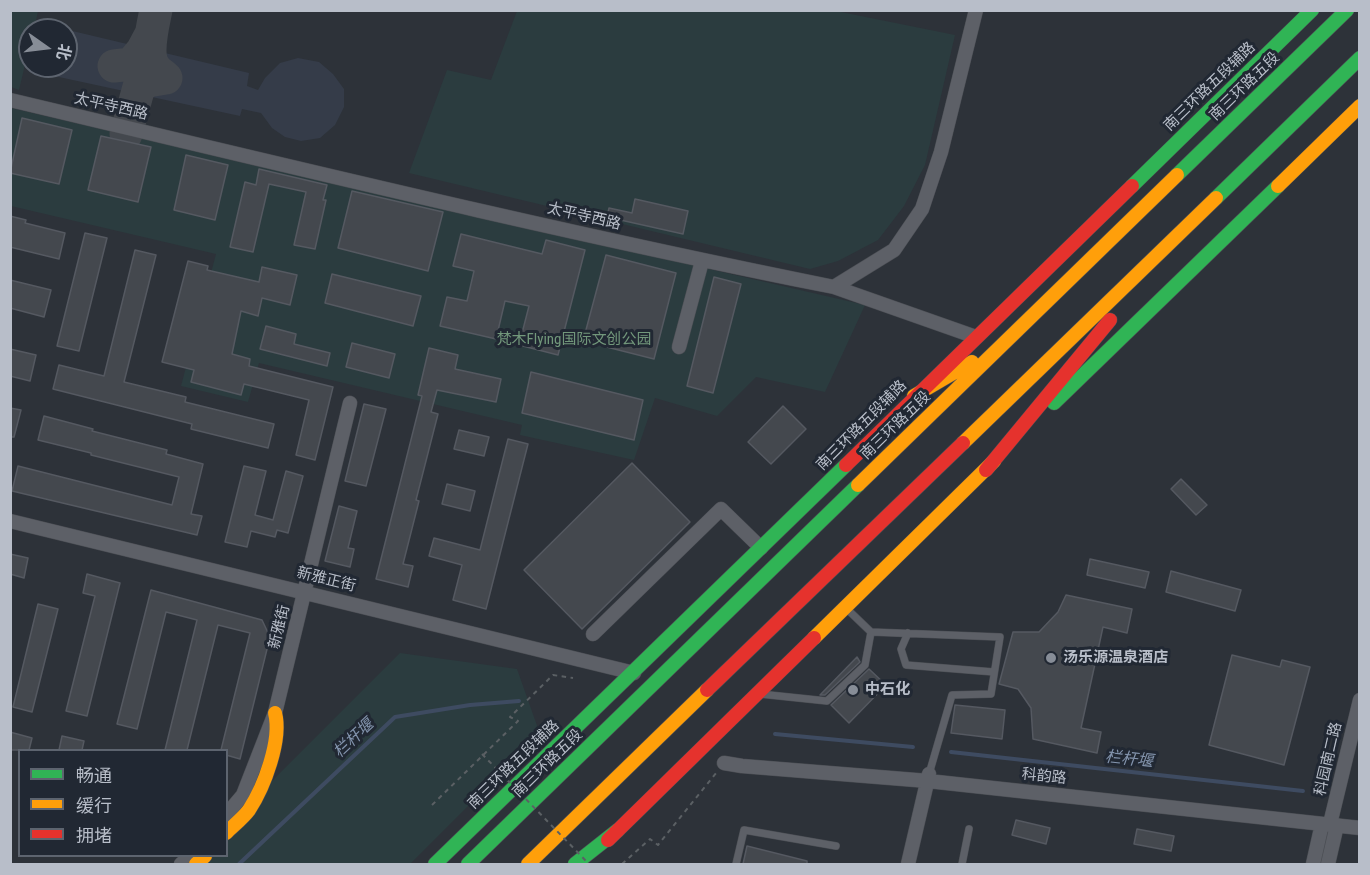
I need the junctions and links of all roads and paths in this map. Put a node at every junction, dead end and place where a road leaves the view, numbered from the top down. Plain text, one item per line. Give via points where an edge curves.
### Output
1 (976, 10) edge
2 (1312, 10) edge
3 (1347, 10) edge
4 (1359, 58) edge
5 (10, 100) edge
6 (1359, 106) edge
7 (1196, 218) junction
8 (702, 261) junction
9 (834, 287) junction
10 (976, 337) junction
11 (1008, 341) junction
12 (679, 347) dead end
13 (914, 396) junction
14 (350, 403) dead end
15 (986, 470) junction
16 (10, 521) edge
17 (761, 548) junction
18 (306, 592) junction
19 (845, 607) junction
20 (871, 632) junction
21 (908, 633) junction
22 (593, 634) dead end
23 (994, 672) junction
24 (634, 673) junction
25 (573, 678) dead end
26 (758, 694) junction
27 (1359, 700) edge
28 (275, 713) junction
29 (482, 754) junction
30 (724, 763) joint
31 (928, 777) junction
32 (432, 805) dead end
33 (228, 813) edge
34 (1330, 824) junction
35 (1359, 828) edge
36 (969, 829) dead end
37 (618, 830) junction
38 (228, 831) edge
39 (836, 846) dead end
40 (435, 864) edge
41 (468, 864) edge
42 (528, 864) edge
43 (574, 864) edge
44 (583, 864) edge
45 (589, 864) edge
46 (622, 864) edge
47 (736, 864) edge
48 (908, 864) edge
49 (962, 864) edge
50 (1313, 864) edge
51 (1328, 864) edge

1 - 9 street via 941,152 922,209 894,250
2 - 10 main road, 南三环路五段辅路
3 - 11 main road, 南三环路五段
4 - 7 main road
5 - 8 street, 太平寺西路
6 - 15 main road
7 - 15 main road
7 - 42 main road
8 - 9 street, 太平寺西路
8 - 12 street
9 - 10 street, 太平寺西路
10 - 13 main road, 南三环路五段辅路
11 - 13 main road
11 - 41 main road, 南三环路五段
13 - 17 main road, 南三环路五段辅路
14 - 18 street, 新雅街
15 - 19 main road
16 - 18 street, 新雅正街
17 - 22 street via 721,509
17 - 24 main road, 南三环路五段辅路
18 - 24 street, 新雅正街
18 - 28 street, 新雅街
19 - 20 lane
19 - 26 main road
20 - 21 lane
20 - 26 lane via 865,665 827,702
21 - 23 lane via 901,649 906,665
21 - 23 lane via 1000,637
23 - 31 lane via 991,694 952,695
24 - 40 main road, 南三环路五段辅路
25 - 29 path via 553,675 510,717 518,721 512,728
26 - 37 main road
27 - 34 street, 科园南二路
28 - 33 street, 新雅街 via 243,795
28 - 38 main road via 276,740 261,786 248,811
29 - 32 path
29 - 45 path, bridge
30 - 31 street, 科韵路
30 - 46 path via 658,845 650,838
31 - 34 street, 科韵路
31 - 48 street
34 - 35 street, 科韵路
34 - 50 street, 科园南二路
34 - 51 street, 科园南二路
36 - 49 lane
37 - 43 main road
37 - 44 main road
39 - 47 lane via 744,830

